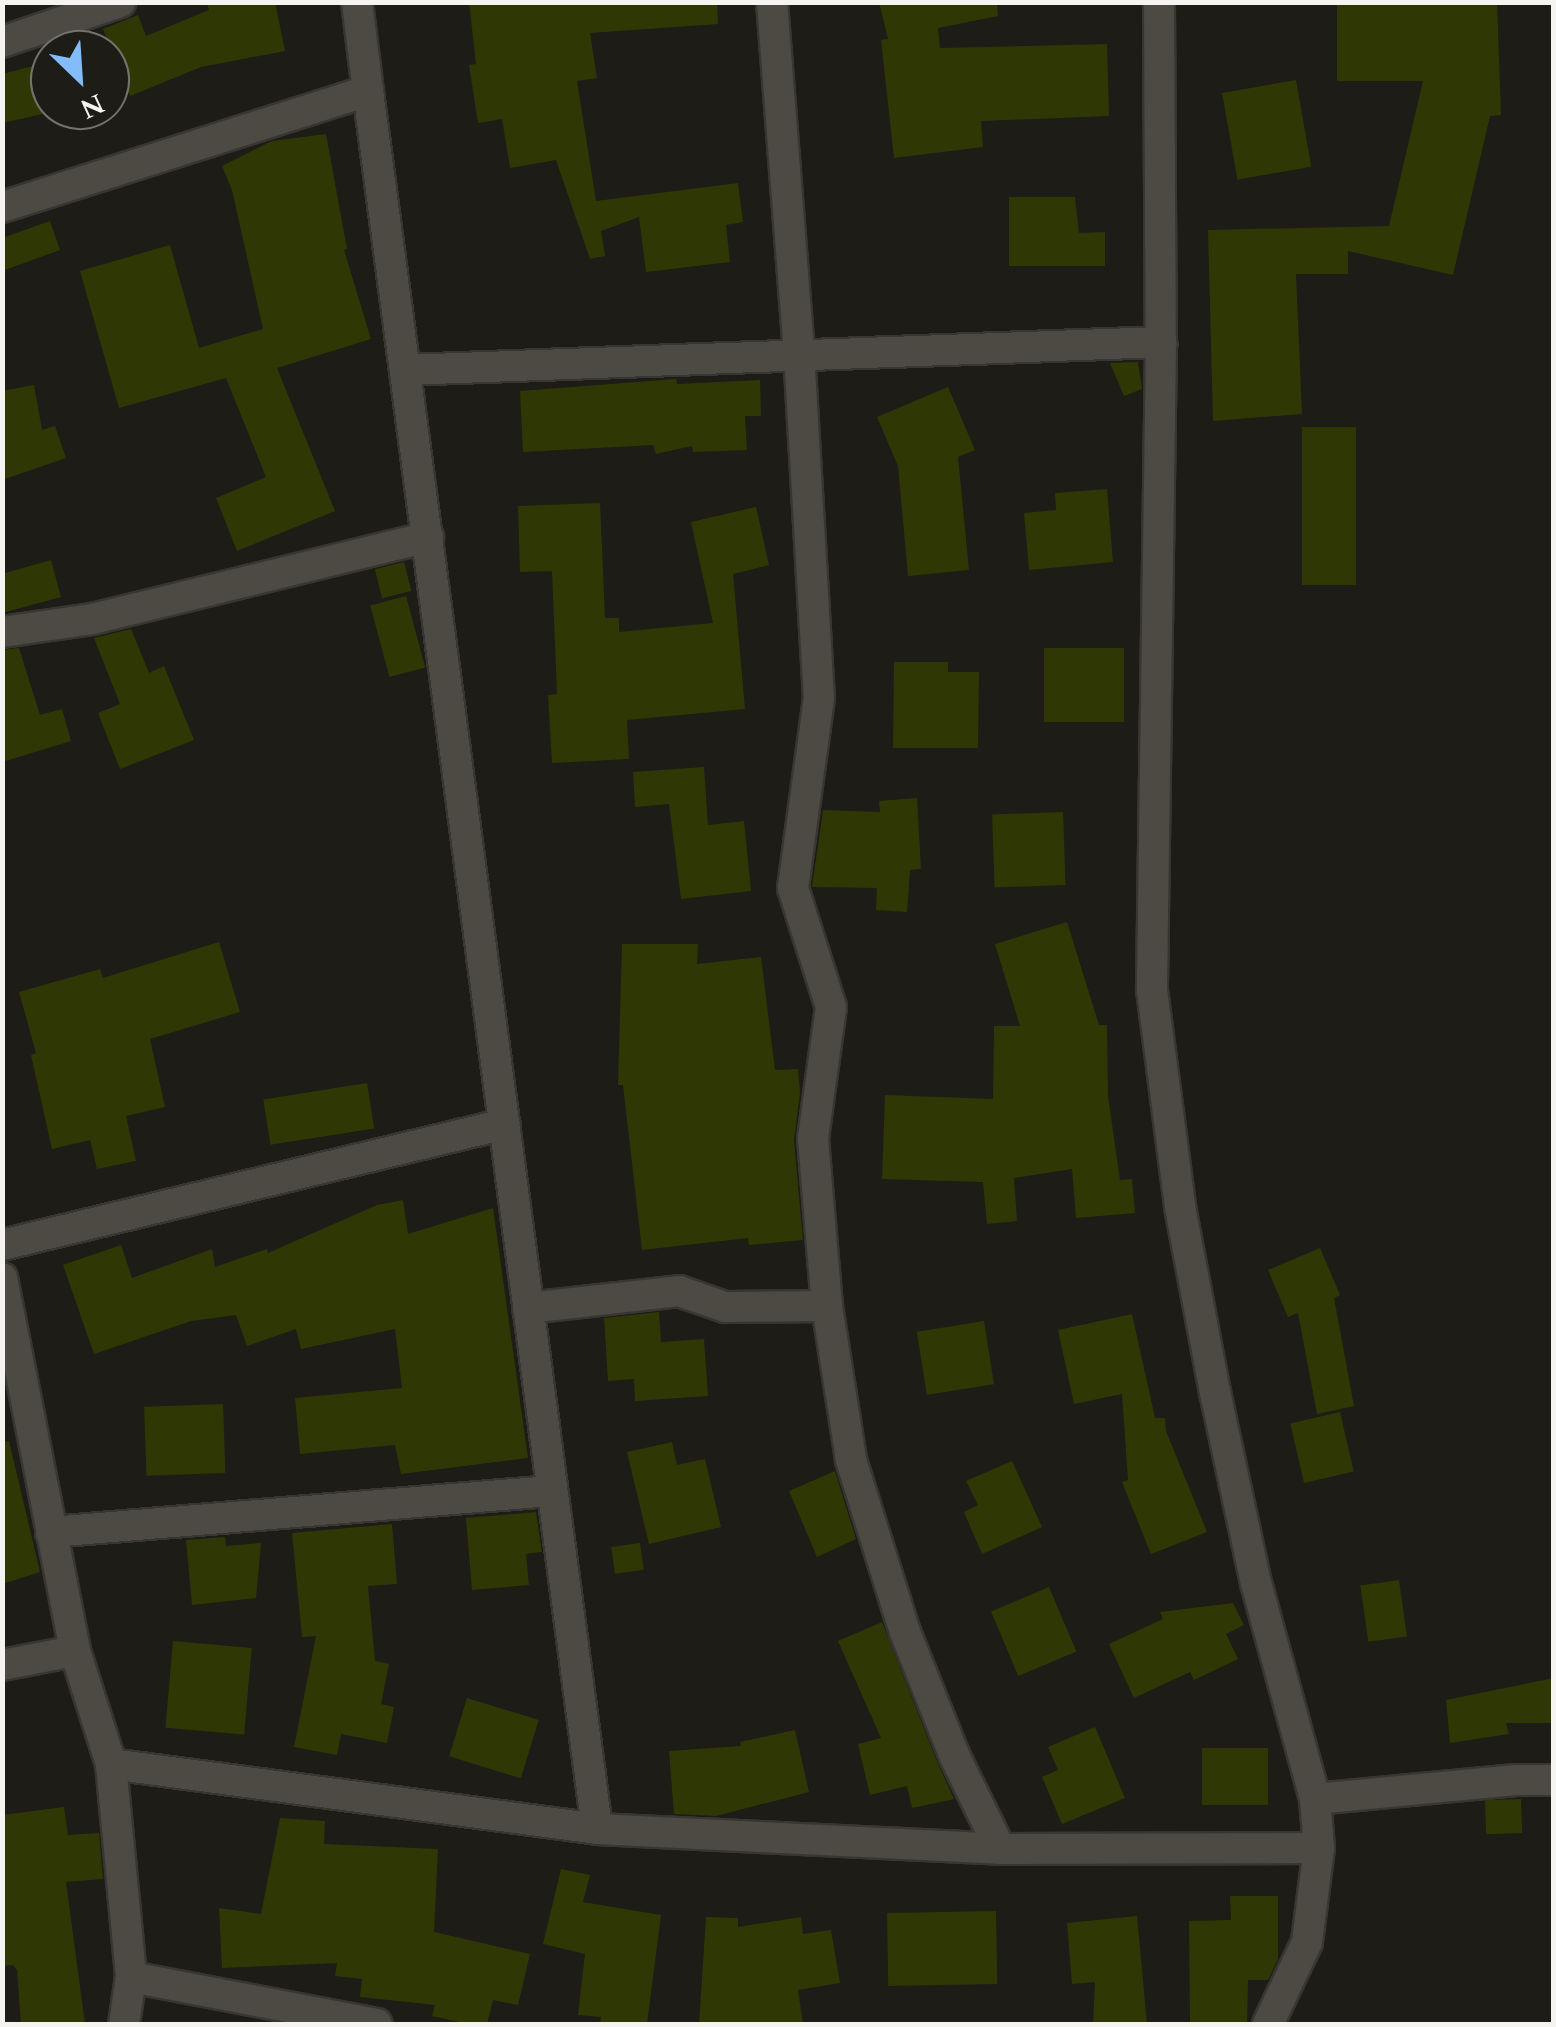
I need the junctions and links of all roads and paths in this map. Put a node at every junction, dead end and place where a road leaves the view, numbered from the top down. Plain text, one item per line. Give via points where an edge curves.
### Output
1 (120, 2) edge
2 (357, 2) edge
3 (772, 2) edge
4 (1159, 2) edge
5 (2, 42) edge
6 (368, 91) junction
7 (2, 207) edge
8 (1161, 342) junction
9 (799, 352) junction
10 (405, 370) junction
11 (428, 538) junction
12 (2, 632) edge
13 (505, 1124) junction
14 (2, 1246) edge
15 (2, 1278) edge
16 (827, 1306) junction
17 (528, 1308) junction
18 (550, 1491) junction
19 (50, 1532) junction
20 (74, 1651) junction
21 (2, 1665) edge
22 (111, 1764) junction
23 (1554, 1780) edge
24 (1315, 1799) junction
25 (597, 1829) junction
26 (1319, 1848) junction
27 (1000, 1849) junction
28 (131, 1976) junction
29 (124, 2024) edge
30 (377, 2024) edge
31 (1268, 2024) edge

1 - 5 street
2 - 6 street
3 - 9 street
4 - 8 street
6 - 7 street
6 - 10 street
8 - 9 street
8 - 24 street via 1152,990 1180,1207 1215,1392 1256,1583
9 - 10 street
9 - 16 street via 819,698 793,888 831,1007 813,1138
10 - 11 street
11 - 12 street via 92,619
11 - 13 street
13 - 14 street
13 - 17 street
15 - 19 street
16 - 17 street via 725,1306 679,1291
16 - 27 street via 852,1460 900,1615
17 - 18 street
18 - 19 street
18 - 25 street
19 - 20 street
20 - 21 street
20 - 22 street
22 - 25 street
22 - 28 street
23 - 24 street
24 - 26 street
25 - 27 street
26 - 27 street
26 - 31 street via 1307,1942
28 - 29 street
28 - 30 street

